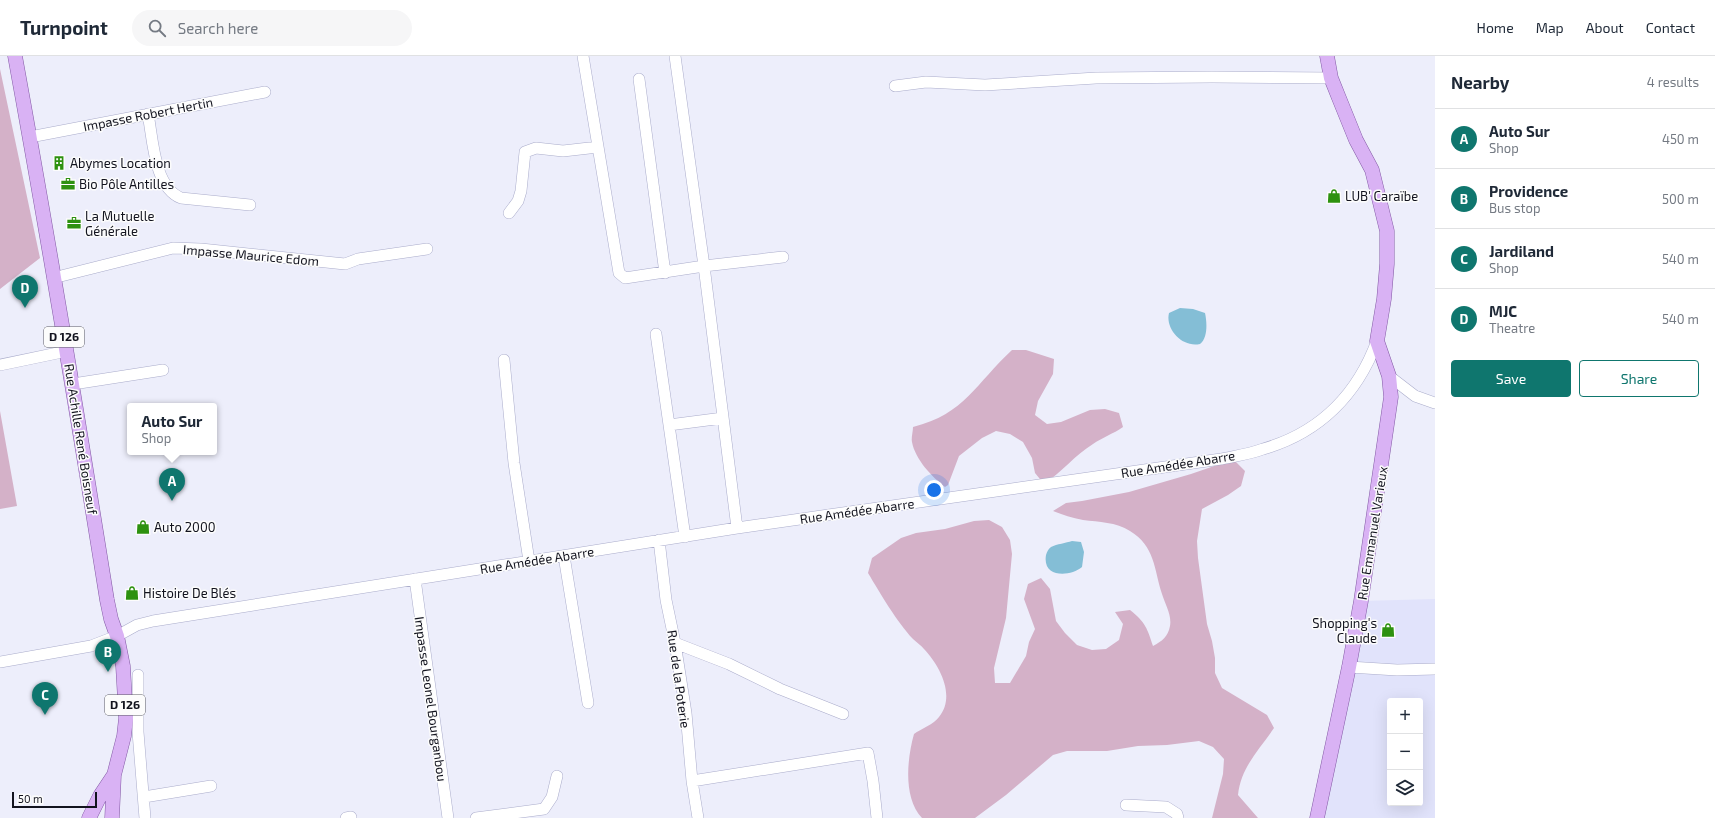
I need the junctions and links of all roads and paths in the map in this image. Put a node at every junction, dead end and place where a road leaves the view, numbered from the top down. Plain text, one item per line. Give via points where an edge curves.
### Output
1 (15, 56) edge
2 (583, 56) edge
3 (675, 56) edge
4 (1327, 56) edge
5 (1331, 78) junction
6 (638, 79) dead end
7 (895, 86) dead end
8 (265, 92) dead end
9 (148, 114) junction
10 (30, 137) junction
11 (598, 147) junction
12 (250, 205) dead end
13 (509, 213) dead end
14 (427, 249) dead end
15 (784, 256) dead end
16 (704, 266) junction
17 (665, 273) junction
18 (53, 278) junction
19 (656, 334) dead end
20 (1377, 342) junction
21 (67, 351) junction
22 (504, 360) dead end
23 (0, 365) edge
24 (163, 370) dead end
25 (1389, 376) junction
26 (73, 384) junction
27 (1435, 403) edge
28 (723, 418) junction
29 (669, 425) junction
30 (737, 528) junction
31 (685, 537) junction
32 (659, 540) junction
33 (564, 556) junction
34 (529, 561) junction
35 (415, 579) junction
36 (117, 636) junction
37 (675, 643) junction
38 (0, 662) edge
39 (1349, 667) junction
40 (1435, 669) edge
41 (138, 675) dead end
42 (588, 703) dead end
43 (843, 714) dead end
44 (114, 775) junction
45 (557, 776) dead end
46 (692, 781) junction
47 (210, 786) dead end
48 (144, 797) junction
49 (1126, 805) dead end
50 (89, 818) edge
51 (112, 818) edge
52 (145, 818) edge
53 (448, 818) edge
54 (476, 818) edge
55 (698, 818) edge
56 (877, 818) edge
57 (1178, 818) edge
58 (1317, 818) edge

1 - 10 main road, Rue Achille René Boisneuf / D 126
2 - 11 street
3 - 16 street
4 - 5 main road, Rue Amédée Abarre
5 - 7 street via 1096,78 985,85 926,82
5 - 20 main road, Rue Amédée Abarre via 1356,140 1372,170 1387,231 1388,264
6 - 17 street
8 - 9 street, Impasse Robert Hertin
9 - 10 street, Impasse Robert Hertin
9 - 12 street via 159,173 173,195
10 - 18 main road, Rue Achille René Boisneuf / D 126
11 - 13 street via 562,151 536,148 525,152 522,191
11 - 17 street via 619,273 625,278
14 - 18 street, Impasse Maurice Edom via 358,259 345,264 173,248
15 - 16 street
16 - 17 street
16 - 28 street
18 - 21 main road, Rue Achille René Boisneuf / D 126
19 - 29 street
20 - 25 main road, Rue Emmanuel Varieux
20 - 30 street, Rue Amédée Abarre via 1370,362 1356,384 1328,415 1300,434 1263,450 1213,460
21 - 23 street
21 - 26 main road, Rue Achille René Boisneuf / D 126
22 - 34 street via 514,463
24 - 26 street
25 - 27 street via 1415,396
25 - 39 main road, Rue Emmanuel Varieux via 1391,406 1362,601
26 - 36 main road, Rue Achille René Boisneuf / D 126 via 107,600
28 - 29 street
28 - 30 street
29 - 31 street
30 - 31 street, Rue Amédée Abarre
31 - 32 street, Rue Amédée Abarre
32 - 33 street, Rue Amédée Abarre
32 - 37 street, Rue de la Poterie via 666,600
33 - 34 street, Rue Amédée Abarre
33 - 42 street
34 - 35 street, Rue Amédée Abarre
35 - 36 street, Rue Amédée Abarre via 153,621 137,625
35 - 53 street, Impasse Leonel Bourganbou
36 - 38 street, Rue Amédée Abarre via 91,646
36 - 44 main road, Rue Achille René Boisneuf / D 126 via 123,666 126,718
37 - 43 street via 730,664 780,689
37 - 46 street, Rue de la Poterie via 686,713
39 - 40 street
39 - 58 main road, Rue Emmanuel Varieux
41 - 48 street via 138,732
44 - 50 main road, Rue Achille René Boisneuf / D 126
44 - 51 main road, Rue Achille René Boisneuf / D 126
45 - 54 street via 552,797 544,809
46 - 55 street, Rue de la Poterie
46 - 56 street via 868,753
47 - 48 street
48 - 52 street
49 - 57 street via 1166,807 1177,814

